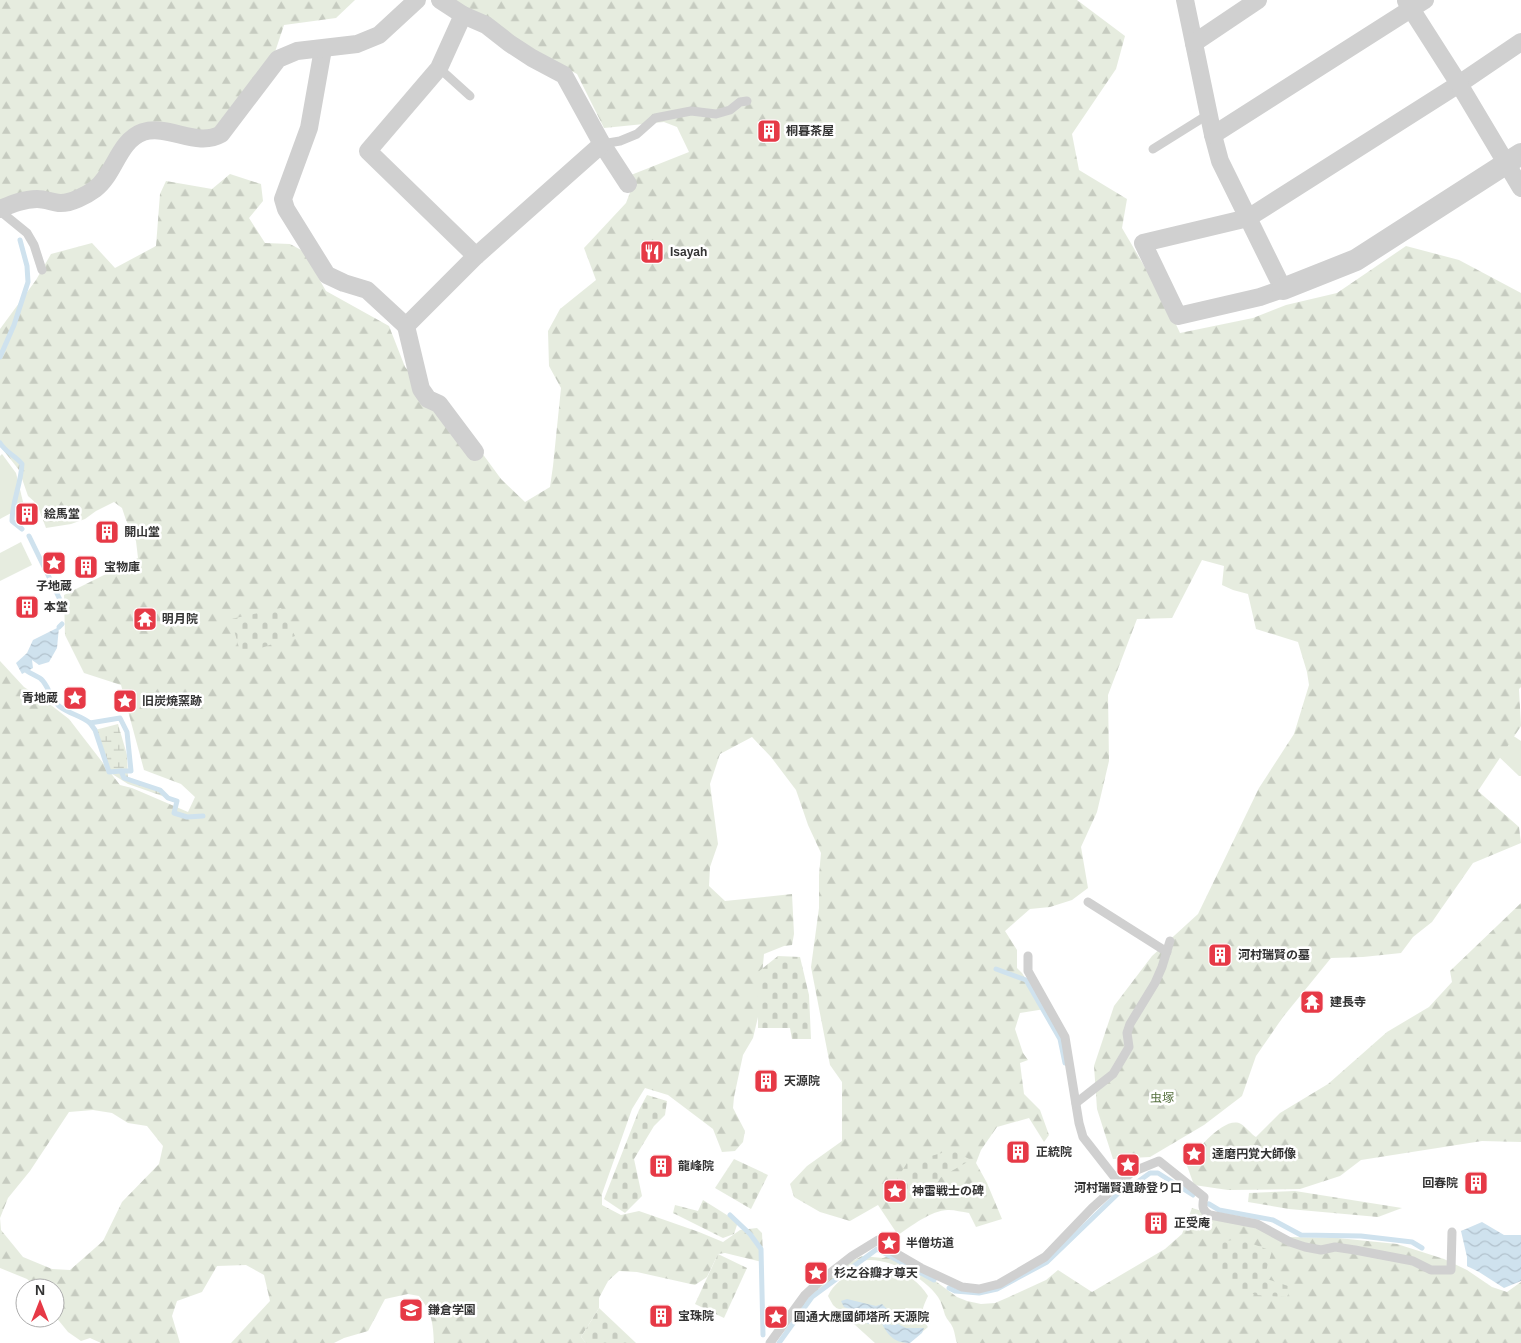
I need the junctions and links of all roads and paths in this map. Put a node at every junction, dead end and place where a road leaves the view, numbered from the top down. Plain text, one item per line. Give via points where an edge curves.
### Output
1 (417, 0) edge
2 (440, 0) edge
3 (1185, 0) edge
4 (1258, 0) edge
5 (1414, 3) edge
6 (464, 15) junction
7 (1521, 42) edge
8 (1194, 43) junction
9 (323, 49) junction
10 (439, 68) junction
11 (1459, 84) junction
12 (470, 96) dead end
13 (747, 101) dead end
14 (1209, 114) junction
15 (1213, 135) junction
16 (602, 144) junction
17 (1153, 149) dead end
18 (1513, 159) edge
19 (628, 184) dead end
20 (1521, 188) edge
21 (0, 210) edge
22 (1248, 218) junction
23 (476, 256) junction
24 (42, 270) dead end
25 (1283, 289) junction
26 (406, 326) junction
27 (475, 452) dead end
28 (1088, 902) dead end
29 (1170, 941) dead end
30 (1167, 952) junction
31 (1028, 956) dead end
32 (1076, 1103) junction
33 (1118, 1183) junction
34 (1452, 1232) dead end
35 (770, 1343) edge

1 - 9 street via 379,35 357,44
2 - 6 street
3 - 8 street
4 - 8 street
5 - 11 street
5 - 15 street
6 - 10 street
6 - 16 street via 486,25 508,43 564,75
7 - 11 street
8 - 14 street
9 - 21 street via 297,51 278,59 222,134 213,139 144,132 132,138 104,180 82,197 62,203 27,200
9 - 26 street via 309,128 283,200 327,275 366,290
10 - 12 lane
10 - 23 street via 368,151
11 - 18 street
11 - 22 street
13 - 16 lane via 716,114 691,111 655,118 637,134
14 - 15 street
14 - 17 lane
15 - 22 street via 1220,160
16 - 19 street
16 - 23 street
18 - 20 street
18 - 25 street via 1356,260
21 - 24 lane via 27,234
22 - 25 street
22 - 25 street via 1143,243 1178,316
23 - 26 street
26 - 27 street via 421,389 428,399 439,404
28 - 30 lane
29 - 30 lane
30 - 32 lane via 1155,983 1130,1024 1127,1034 1129,1047 1113,1074
31 - 32 lane via 1028,971 1065,1037
32 - 33 lane via 1083,1137
33 - 34 lane via 1132,1172 1159,1161 1204,1197 1202,1207 1210,1216 1257,1224 1305,1247 1321,1250 1335,1247 1384,1255 1413,1261 1431,1270 1451,1270
33 - 35 lane via 1045,1257 998,1284 979,1289 962,1287 934,1275 878,1240 852,1256 805,1294

